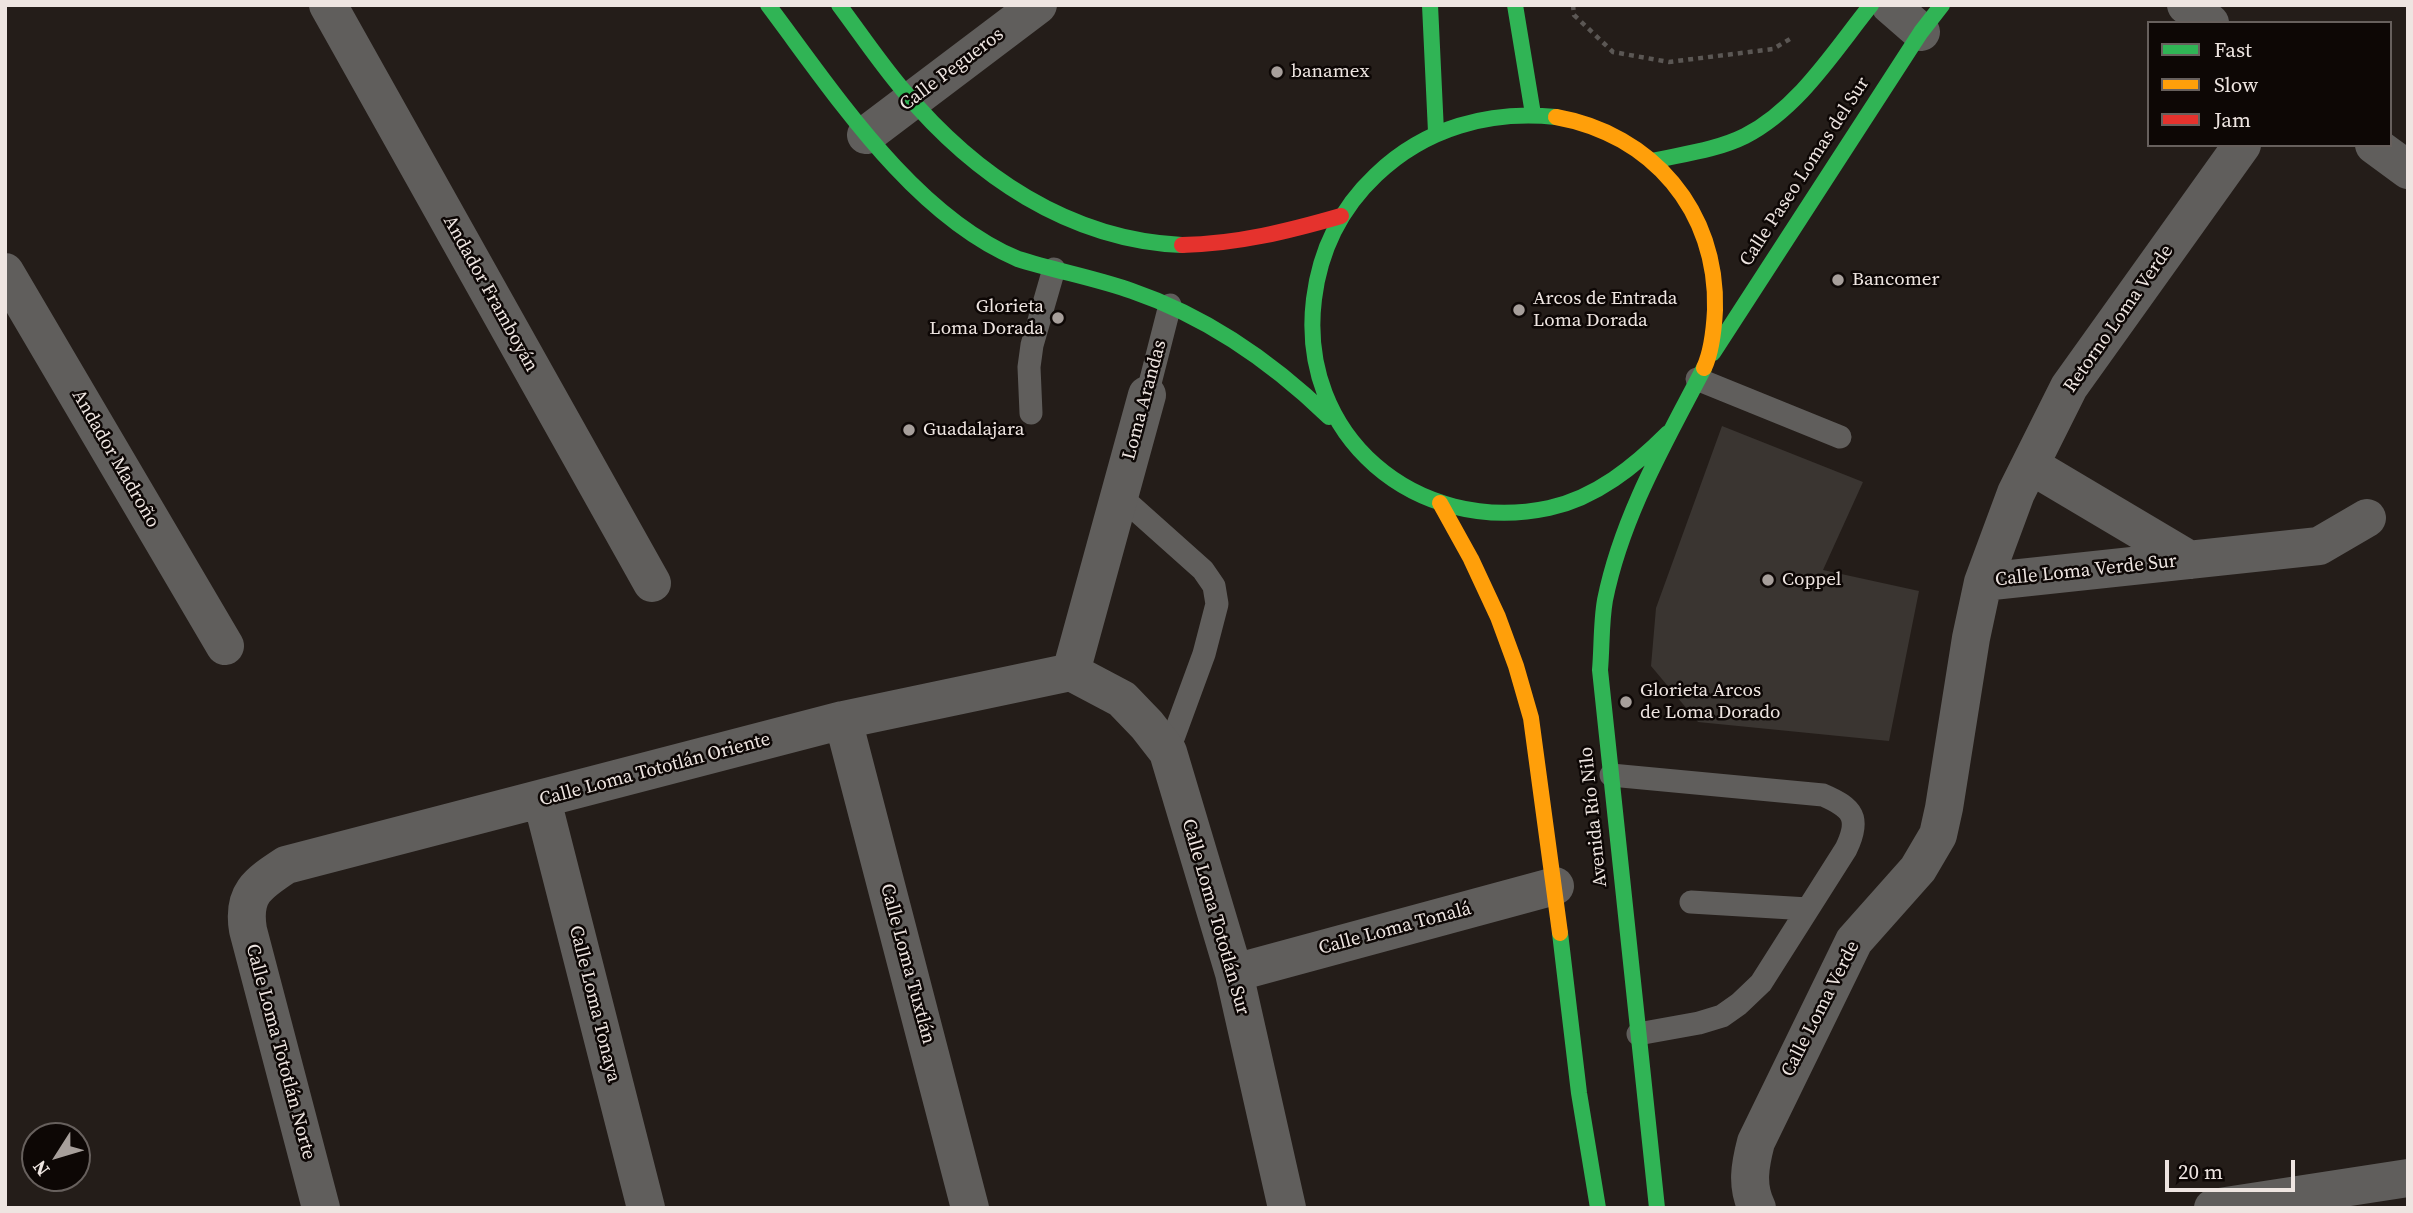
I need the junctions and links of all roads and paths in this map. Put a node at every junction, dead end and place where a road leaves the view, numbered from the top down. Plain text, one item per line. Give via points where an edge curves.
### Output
1 (328, 5) edge
2 (768, 5) edge
3 (839, 5) edge
4 (1038, 5) edge
5 (1573, 5) edge
6 (1871, 5) edge
7 (1890, 5) edge
8 (2186, 5) edge
9 (1429, 7) edge
10 (1516, 7) edge
11 (1932, 18) edge
12 (2207, 21) edge
13 (1795, 35) dead end
14 (911, 100) junction
15 (1533, 114) junction
16 (1436, 132) junction
17 (866, 135) junction
18 (2241, 147) edge
19 (2377, 147) edge
20 (1653, 161) junction
21 (2408, 170) edge
22 (1341, 216) junction
23 (1054, 270) junction
24 (5, 272) edge
25 (1170, 305) junction
26 (1702, 371) junction
27 (1147, 395) joint
28 (1031, 413) dead end
29 (1342, 430) junction
30 (1668, 433) junction
31 (1840, 437) dead end
32 (2030, 465) junction
33 (1119, 495) junction
34 (1440, 503) junction
35 (2367, 517) dead end
36 (2190, 560) junction
37 (1983, 582) junction
38 (652, 583) dead end
39 (225, 646) dead end
40 (1071, 672) junction
41 (843, 720) junction
42 (1168, 752) junction
43 (1611, 775) junction
44 (542, 800) junction
45 (1555, 886) junction
46 (251, 896) joint
47 (1691, 902) dead end
48 (1808, 909) junction
49 (1234, 973) junction
50 (1638, 1034) junction
51 (2408, 1178) edge
52 (321, 1208) edge
53 (646, 1208) edge
54 (970, 1208) edge
55 (1287, 1208) edge
56 (1598, 1208) edge
57 (1657, 1208) edge
58 (1757, 1208) edge
59 (2213, 1208) edge

1 - 38 street, Andador Framboyán
2 - 17 main road
3 - 14 main road
4 - 14 street, Calle Pegueros
5 - 13 path via 1574,15 1613,52 1669,62 1773,49
6 - 20 main road via 1794,102 1747,135 1698,153
7 - 11 street
8 - 12 street
9 - 16 main road
10 - 15 main road
11 - 26 main road, Calle Paseo Lomas del Sur
14 - 17 street, Calle Pegueros
14 - 22 main road via 945,135 1010,188 1090,229 1132,240 1214,243 1300,229
15 - 16 main road via 1484,117
15 - 20 main road via 1597,127
16 - 22 main road via 1382,167
17 - 23 main road via 959,227 1012,258
18 - 32 street, Retorno Loma Verde via 2069,387
19 - 21 street
20 - 26 main road via 1682,192 1703,231 1712,263 1715,319
22 - 29 main road via 1319,267 1310,321 1316,374
23 - 25 main road
23 - 28 lane via 1032,345
24 - 39 street, Andador Madroño
25 - 27 lane, Loma Arandas
25 - 29 main road via 1263,359 1305,392
26 - 30 main road
26 - 31 lane
27 - 33 street, Loma Arandas
29 - 34 main road via 1385,475
30 - 34 main road via 1626,472 1576,499 1522,512 1494,513
30 - 43 main road, Avenida Río Nilo via 1624,536 1605,604 1600,670
32 - 36 street, Calle Loma Verde Sur
32 - 37 street, Retorno Loma Verde
33 - 40 street, Loma Arandas
33 - 42 lane via 1203,570 1217,604
34 - 45 main road via 1477,571 1516,666 1531,718
35 - 36 street, Calle Loma Verde Sur via 2319,546
36 - 37 street, Calle Loma Verde Sur
37 - 58 street, Calle Loma Verde via 1938,835 1918,869 1863,928 1836,974 1756,1142 1750,1168 1751,1195
40 - 41 street, Calle Loma Tototlán Oriente
40 - 42 street, Calle Loma Tototlán Sur via 1122,699
41 - 44 street, Calle Loma Tototlán Oriente
41 - 54 street, Calle Loma Tuxtlán
42 - 49 street, Calle Loma Tototlán Sur
43 - 48 lane via 1823,795 1841,803 1852,816 1854,833
43 - 50 main road, Avenida Río Nilo
44 - 46 street, Calle Loma Tototlán Oriente via 286,865 266,878
44 - 53 street, Calle Loma Tonaya
45 - 49 street, Calle Loma Tonalá
45 - 56 main road via 1579,1093
46 - 52 street, Calle Loma Tototlán Norte via 245,910 248,930
47 - 48 lane
48 - 50 lane via 1761,983 1739,1004 1722,1016 1699,1023
49 - 55 street, Calle Loma Tototlán Sur
50 - 57 main road, Avenida Río Nilo
51 - 59 street

